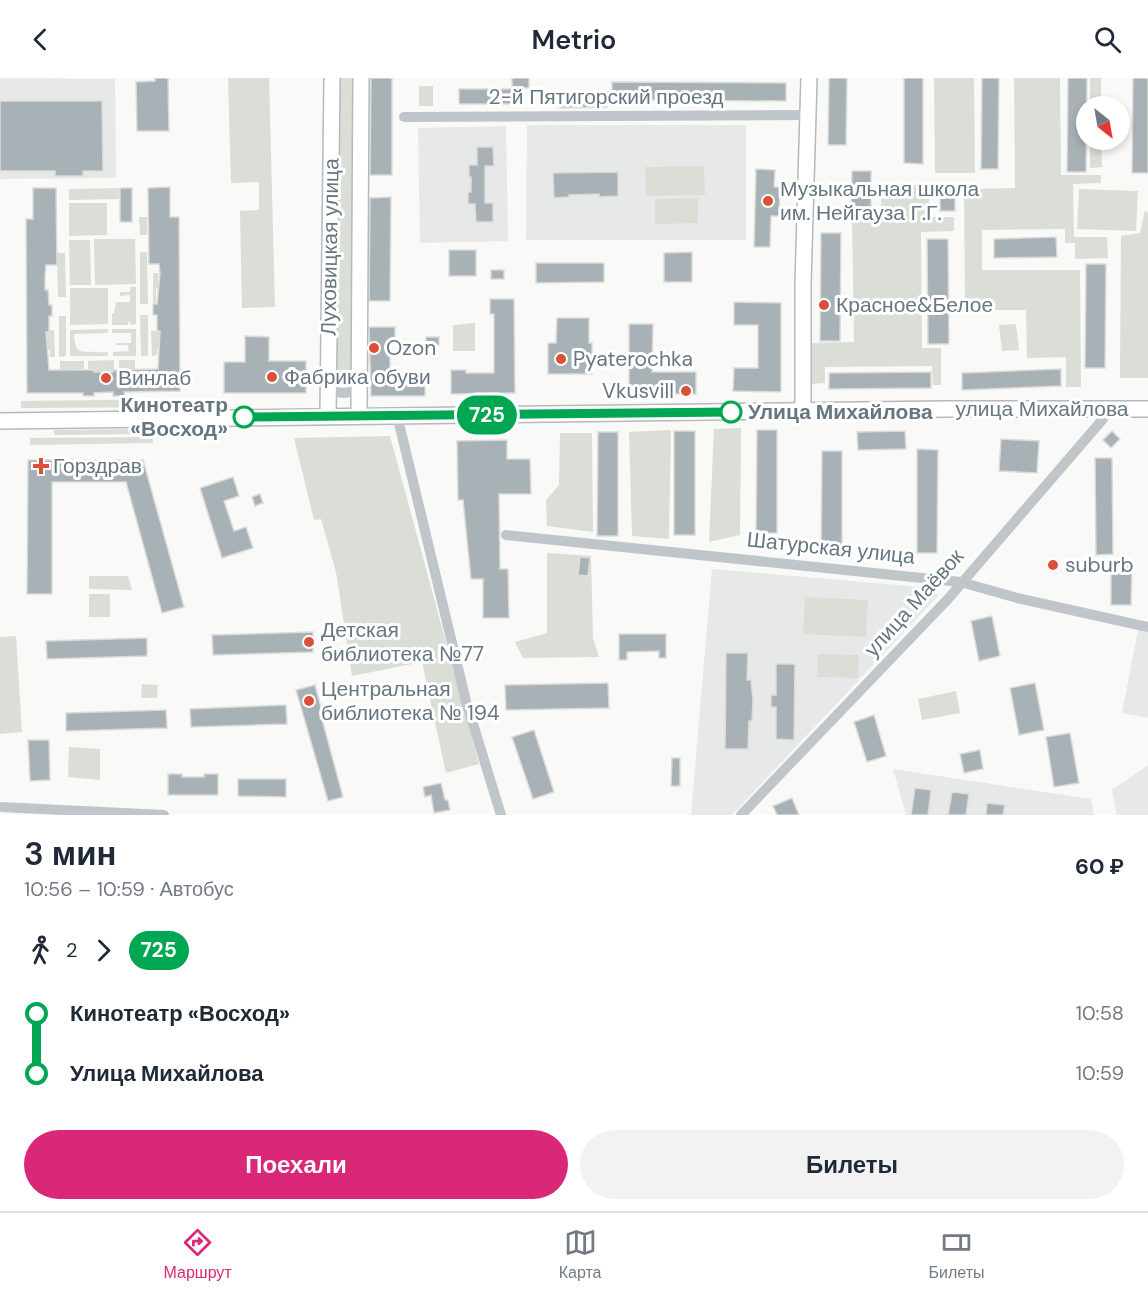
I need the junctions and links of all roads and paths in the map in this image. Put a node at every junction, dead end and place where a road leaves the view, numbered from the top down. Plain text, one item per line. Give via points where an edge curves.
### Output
1 (332, 78) edge
2 (361, 78) edge
3 (809, 78) edge
4 (808, 114) junction
5 (404, 117) dead end
6 (329, 388) junction
7 (359, 388) junction
8 (1107, 409) junction
9 (1148, 409) edge
10 (803, 412) junction
11 (397, 415) junction
12 (328, 416) junction
13 (359, 416) junction
14 (0, 421) edge
15 (506, 535) dead end
16 (961, 582) junction
17 (1148, 627) edge
18 (0, 807) edge
19 (164, 815) edge
20 (501, 815) edge
21 (741, 815) edge

1 - 6 street, Луховицкая улица
2 - 7 street, Луховицкая улица
3 - 4 street
4 - 5 street, 2-й Пятигорский проезд
4 - 10 street
6 - 7 street via 336,393 351,393
6 - 12 street, Луховицкая улица
7 - 13 street, Луховицкая улица
8 - 9 street, улица Михайлова
8 - 10 street, улица Михайлова
8 - 16 street, улица Маёвок via 1103,419
10 - 11 street, улица Михайлова
11 - 13 street, улица Михайлова
11 - 20 street via 466,701
12 - 13 street, улица Михайлова
12 - 14 street, улица Михайлова
15 - 16 street, Шатурская улица
16 - 17 street, Шатурская улица
16 - 21 street, улица Маёвок
18 - 19 street

